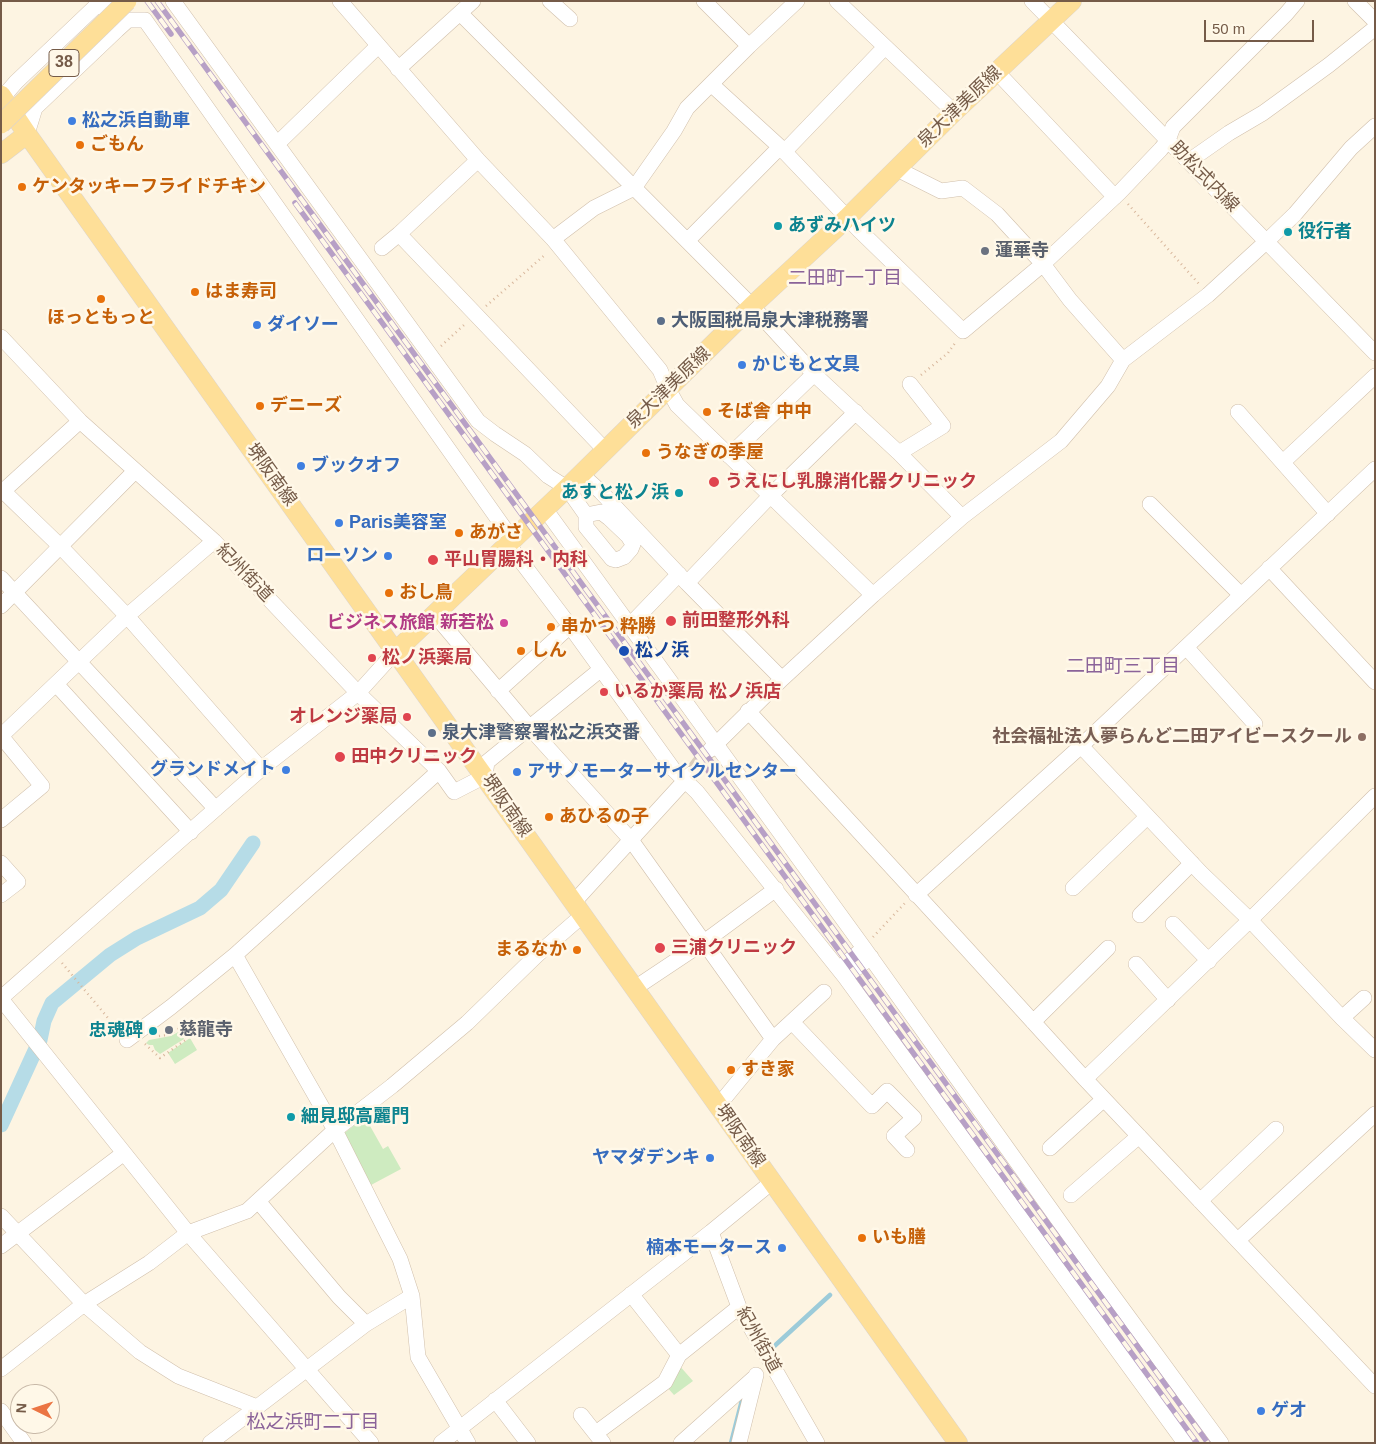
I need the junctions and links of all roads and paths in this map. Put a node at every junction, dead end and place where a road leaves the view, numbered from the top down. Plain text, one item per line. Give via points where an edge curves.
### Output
1 (127, 1) edge
2 (173, 1) edge
3 (340, 1) edge
4 (473, 1) edge
5 (550, 1) edge
6 (704, 1) edge
7 (797, 1) edge
8 (837, 1) edge
9 (1032, 1) edge
10 (1072, 1) edge
11 (1296, 1) edge
12 (1354, 1) edge
13 (460, 13) junction
14 (570, 19) dead end
15 (1052, 21) junction
16 (1375, 21) edge
17 (1375, 28) edge
18 (117, 30) junction
19 (378, 46) junction
20 (749, 46) junction
21 (886, 47) junction
22 (398, 69) junction
23 (997, 72) junction
24 (711, 84) junction
25 (2, 97) edge
26 (954, 112) junction
27 (1, 124) edge
28 (1375, 126) edge
29 (27, 134) junction
30 (1168, 140) junction
31 (277, 144) junction
32 (782, 149) junction
33 (1, 154) edge
34 (478, 160) junction
35 (1189, 161) junction
36 (897, 168) junction
37 (634, 188) junction
38 (1117, 195) junction
39 (847, 218) junction
40 (399, 234) junction
41 (553, 239) junction
42 (687, 241) junction
43 (1266, 241) junction
44 (382, 248) dead end
45 (1043, 264) junction
46 (1208, 295) junction
47 (752, 306) junction
48 (476, 314) junction
49 (963, 331) junction
50 (1, 337) edge
51 (439, 349) dead end
52 (1375, 353) edge
53 (1122, 360) junction
54 (814, 374) junction
55 (1375, 376) edge
56 (910, 384) joint
57 (668, 389) junction
58 (856, 412) junction
59 (1238, 412) dead end
60 (80, 421) junction
61 (605, 450) junction
62 (899, 452) junction
63 (729, 456) junction
64 (1283, 462) junction
65 (1375, 469) edge
66 (135, 471) junction
67 (581, 474) junction
68 (567, 488) junction
69 (2, 491) edge
70 (771, 495) junction
71 (1150, 504) dead end
72 (545, 509) junction
73 (1328, 514) junction
74 (586, 515) dead end
75 (962, 518) junction
76 (214, 541) junction
77 (510, 542) junction
78 (60, 546) junction
79 (1269, 568) junction
80 (1, 578) edge
81 (683, 578) junction
82 (14, 592) junction
83 (873, 595) junction
84 (1241, 595) junction
85 (1, 606) edge
86 (435, 615) junction
87 (127, 616) junction
88 (630, 625) junction
89 (570, 626) junction
90 (1186, 647) junction
91 (396, 651) junction
92 (80, 662) junction
93 (600, 670) junction
94 (782, 679) junction
95 (1375, 682) edge
96 (56, 684) junction
97 (498, 691) junction
98 (358, 693) junction
99 (748, 711) junction
100 (1255, 724) dead end
101 (530, 728) junction
102 (1081, 746) junction
103 (713, 747) junction
104 (261, 769) junction
105 (439, 771) junction
106 (485, 776) junction
107 (689, 776) junction
108 (1375, 796) edge
109 (216, 809) junction
110 (1147, 816) junction
111 (1, 820) edge
112 (191, 832) junction
113 (631, 840) junction
114 (1, 863) edge
115 (1192, 863) junction
116 (1073, 888) dead end
117 (776, 889) junction
118 (1, 895) edge
119 (916, 895) junction
120 (578, 908) junction
121 (1140, 915) dead end
122 (1250, 920) junction
123 (1174, 924) dead end
124 (704, 942) junction
125 (1108, 948) dead end
126 (868, 952) junction
127 (53, 953) junction
128 (235, 955) junction
129 (1209, 961) junction
130 (1136, 964) dead end
131 (842, 973) junction
132 (635, 988) junction
133 (824, 992) dead end
134 (1364, 998) dead end
135 (1, 999) edge
136 (1168, 1000) junction
137 (1342, 1018) junction
138 (792, 1022) junction
139 (1033, 1022) junction
140 (182, 1027) dead end
141 (774, 1039) junction
142 (127, 1040) joint
143 (142, 1041) dead end
144 (1375, 1050) edge
145 (1085, 1079) junction
146 (1104, 1100) junction
147 (718, 1106) junction
148 (1375, 1114) edge
149 (1276, 1129) dead end
150 (335, 1130) junction
151 (1139, 1136) junction
152 (1050, 1148) dead end
153 (907, 1150) dead end
154 (124, 1153) junction
155 (772, 1182) junction
156 (1071, 1195) dead end
157 (258, 1201) junction
158 (1200, 1201) junction
159 (1, 1216) edge
160 (710, 1232) junction
161 (188, 1233) junction
162 (19, 1234) junction
163 (1238, 1240) junction
164 (1, 1246) edge
165 (631, 1294) junction
166 (412, 1296) junction
167 (84, 1304) junction
168 (739, 1307) junction
169 (366, 1324) junction
170 (678, 1355) junction
171 (770, 1362) junction
172 (307, 1368) junction
173 (1, 1369) edge
174 (755, 1377) junction
175 (1375, 1386) edge
176 (495, 1400) junction
177 (257, 1407) junction
178 (1, 1411) edge
179 (581, 1415) dead end
180 (459, 1427) junction
181 (599, 1438) edge
182 (24, 1443) edge
183 (210, 1443) edge
184 (371, 1443) edge
185 (441, 1443) edge
186 (468, 1443) edge
187 (528, 1443) edge
188 (681, 1443) edge
189 (740, 1443) edge
190 (817, 1443) edge
191 (958, 1443) edge
192 (1185, 1443) edge
193 (1221, 1443) edge

1 - 27 main road, 38, bridge
2 - 31 street
3 - 19 street
4 - 13 street
5 - 14 street
6 - 20 street
7 - 20 street
8 - 21 street
9 - 15 street, 助松式内線
10 - 15 main road, 泉大津美原線
11 - 30 street via 1173,126
12 - 16 street
13 - 22 street
13 - 37 street
15 - 23 main road, 泉大津美原線
15 - 30 street, 助松式内線
17 - 35 street via 1329,66
18 - 25 street via 119,21 108,7 96,6
18 - 29 street via 35,108
18 - 77 street via 128,20 145,20
19 - 22 street
19 - 31 street
20 - 24 street
21 - 26 street
21 - 32 street
22 - 34 street
23 - 26 main road, 泉大津美原線
23 - 38 street
24 - 32 street
24 - 37 street via 687,108
25 - 29 main road, 堺阪南線
26 - 36 main road, 泉大津美原線
28 - 43 street
29 - 33 main road
29 - 91 main road, 堺阪南線
30 - 35 street, 助松式内線
30 - 38 street
31 - 68 street via 478,420
32 - 39 street
32 - 42 street
34 - 40 street
34 - 41 street
35 - 43 street, 助松式内線
36 - 39 main road, 泉大津美原線
36 - 45 street via 941,191 963,188 997,214
37 - 41 street via 594,208
37 - 42 street
38 - 45 street
38 - 46 path
39 - 47 main road, 泉大津美原線
39 - 49 street
40 - 44 street
40 - 48 street
41 - 48 path via 553,247
41 - 57 street via 660,370
42 - 47 street
43 - 46 street
43 - 52 street, 助松式内線
45 - 49 street
45 - 53 street
46 - 53 street
47 - 54 street
47 - 57 main road, 泉大津美原線
48 - 51 path
48 - 61 street
49 - 56 path via 948,353
50 - 60 street, 紀州街道
53 - 75 street via 1108,386 1061,441
54 - 58 street
54 - 63 street
55 - 64 street
56 - 62 street via 943,426
57 - 61 main road, 泉大津美原線
57 - 63 street via 677,405
58 - 62 street
58 - 70 street
59 - 64 street
60 - 66 street, 紀州街道
60 - 69 street
61 - 67 main road, 泉大津美原線
62 - 75 street
63 - 70 street
64 - 73 street
65 - 73 street
66 - 76 street, 紀州街道
66 - 78 street
67 - 68 main road, 泉大津美原線
67 - 81 street
68 - 72 main road, 泉大津美原線
68 - 74 street
69 - 78 street
70 - 81 street
70 - 83 street
71 - 84 street
72 - 77 main road, 泉大津美原線
72 - 88 street
73 - 79 street
75 - 83 street
76 - 87 street
76 - 98 street, 紀州街道
77 - 86 main road, 泉大津美原線
77 - 89 street
78 - 82 street
78 - 87 street
79 - 84 street
79 - 95 street
80 - 82 street
81 - 88 street
81 - 94 street
82 - 85 street
82 - 92 street
83 - 94 street
84 - 90 street
86 - 91 main road, 泉大津美原線
86 - 97 street
87 - 92 street
87 - 104 street
88 - 103 street
89 - 93 street
89 - 97 street
90 - 100 street
90 - 102 street
91 - 98 street
91 - 106 main road, 堺阪南線
92 - 96 street
92 - 109 street
93 - 101 street
93 - 107 street via 673,769
94 - 99 street
96 - 111 street via 1,736 42,786
96 - 112 street
97 - 101 street
98 - 104 street
98 - 105 street, 紀州街道
99 - 103 street
99 - 119 street
101 - 106 street via 487,762
101 - 113 street
102 - 110 street
102 - 119 street
103 - 126 street
104 - 109 street
105 - 106 street, 紀州街道 via 454,792
105 - 128 street
106 - 120 main road, 堺阪南線
107 - 113 street
107 - 117 street
108 - 122 street
109 - 112 street
110 - 115 street
110 - 116 street
112 - 127 street
113 - 120 street
113 - 124 street
114 - 118 street via 18,882
115 - 121 street
115 - 122 street
117 - 124 street
117 - 131 street
119 - 126 path via 911,897
119 - 139 street
120 - 132 main road, 堺阪南線
120 - 150 street via 537,955 467,1024
122 - 129 street
122 - 137 street
123 - 129 street
124 - 132 street
124 - 141 street
125 - 139 street
126 - 131 street
126 - 193 street
127 - 135 street
127 - 142 path
128 - 142 street
128 - 150 street
129 - 136 street
130 - 136 street
131 - 192 street
132 - 147 main road, 堺阪南線
133 - 138 street
134 - 137 street
135 - 154 street
136 - 145 street
137 - 144 street
138 - 141 street
138 - 153 street via 872,1106 888,1091 914,1118 894,1136
139 - 145 street
140 - 143 path via 187,1039 160,1058
141 - 147 street
145 - 146 street
146 - 151 street
146 - 152 street
147 - 155 main road, 堺阪南線
148 - 163 street
149 - 158 street
150 - 157 street
150 - 166 street via 400,1259
151 - 156 street via 1092,1184
151 - 158 street
154 - 161 street
154 - 162 street
155 - 160 street
155 - 191 main road, 堺阪南線
157 - 161 street via 247,1211
157 - 169 street
158 - 163 street
159 - 162 street
160 - 165 street
160 - 168 street, 紀州街道
161 - 167 street via 149,1263
161 - 172 street
162 - 164 street
162 - 167 street
163 - 175 street
165 - 170 street
165 - 176 street
166 - 169 street
166 - 180 street via 418,1357
167 - 173 street
167 - 177 street via 140,1352 178,1376
168 - 170 street
168 - 171 street, 紀州街道
169 - 172 street
170 - 181 street via 665,1382
171 - 174 street
171 - 190 street, 紀州街道
172 - 177 street
172 - 184 street
174 - 188 street
174 - 189 street
176 - 180 street
176 - 187 street
177 - 183 street
178 - 182 street
179 - 181 street
180 - 185 street
180 - 186 street

